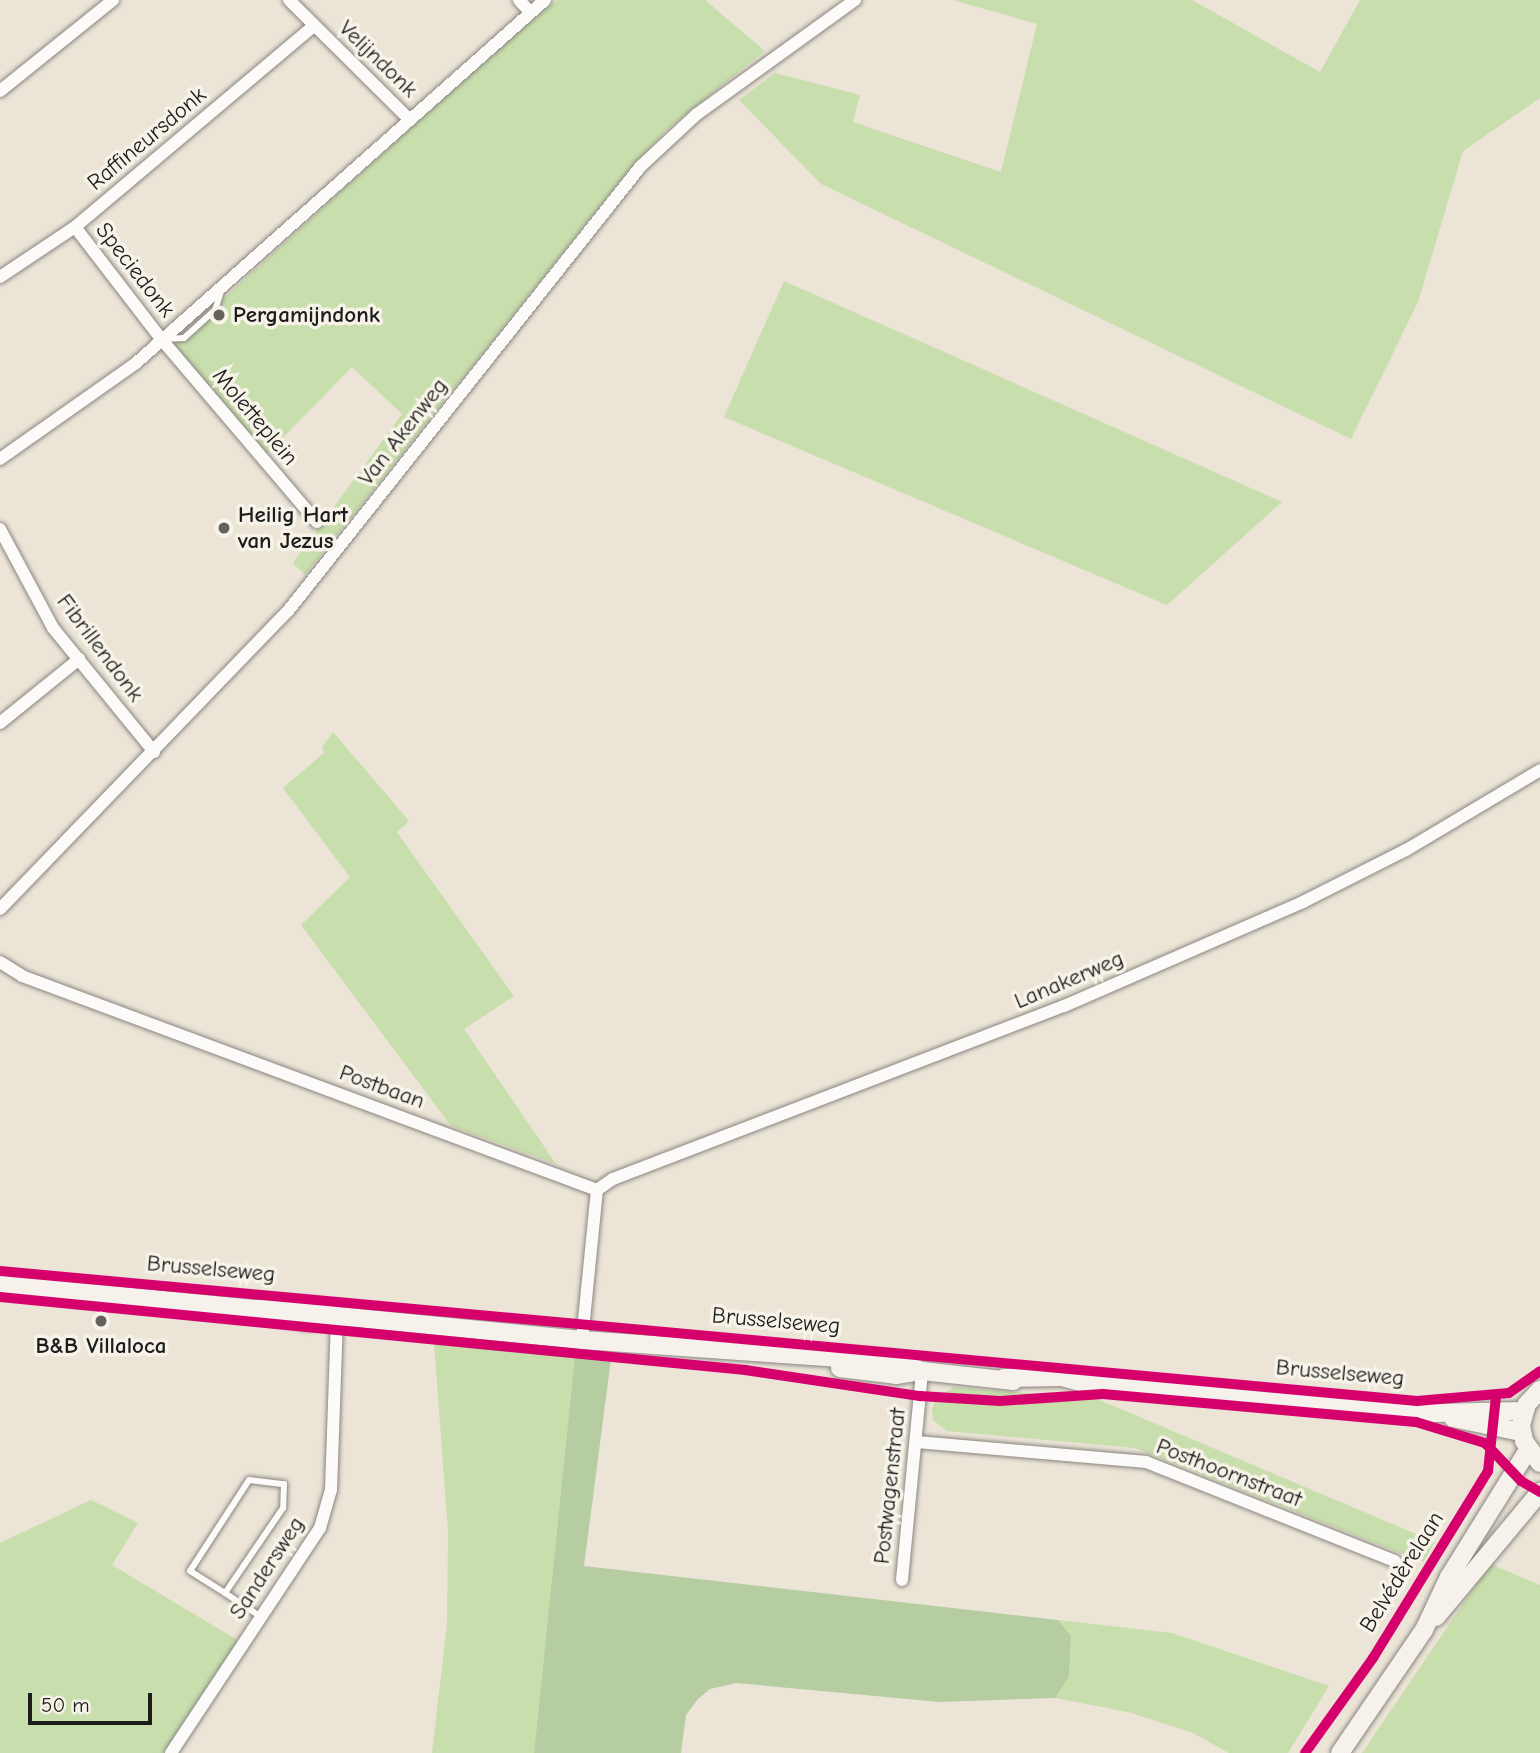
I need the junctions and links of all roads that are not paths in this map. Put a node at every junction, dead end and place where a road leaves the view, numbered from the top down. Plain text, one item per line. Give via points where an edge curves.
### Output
1 (113, 0) edge
2 (289, 0) edge
3 (519, 0) edge
4 (545, 0) edge
5 (855, 0) edge
6 (530, 12) junction
7 (314, 26) junction
8 (0, 91) edge
9 (408, 118) junction
10 (75, 227) junction
11 (0, 277) edge
12 (162, 340) junction
13 (0, 459) edge
14 (317, 522) dead end
15 (0, 529) edge
16 (79, 659) junction
17 (0, 723) edge
18 (154, 752) junction
19 (1540, 770) edge
20 (0, 909) edge
21 (0, 962) edge
22 (597, 1190) junction
23 (0, 1284) edge
24 (337, 1316) junction
25 (582, 1340) junction
26 (922, 1371) junction
27 (1540, 1390) edge
28 (1524, 1411) junction
29 (1433, 1413) junction
30 (1521, 1432) junction
31 (917, 1442) junction
32 (1534, 1456) edge
33 (1540, 1492) edge
34 (1395, 1561) dead end
35 (902, 1580) dead end
36 (225, 1593) junction
37 (261, 1617) junction
38 (1424, 1630) junction
39 (171, 1753) edge
40 (1340, 1753) edge

1 - 8 street
2 - 7 street, Velijndonk
3 - 6 street
4 - 6 street
5 - 18 street, Van Akenweg via 697,114 641,166 288,611
6 - 9 street
7 - 9 street, Velijndonk
7 - 10 street, Raffineursdonk
9 - 12 street
10 - 11 street, Raffineursdonk
10 - 12 street, Speciedonk
12 - 13 street
12 - 14 street, Moletteplein
15 - 16 street, Fibrillendonk via 53,628
16 - 17 street
16 - 18 street, Fibrillendonk
18 - 20 street, Van Akenweg
19 - 22 street, Lanakerweg via 1406,850 1290,907 1064,1006 638,1169
21 - 22 street, Postbaan via 22,976
22 - 25 street
23 - 24 street, Brusselseweg via 257,1309 307,1307
24 - 25 street, Brusselseweg
24 - 37 street, Sandersweg via 331,1490 315,1537
25 - 26 street, Brusselseweg via 897,1362
26 - 29 street, Brusselseweg via 1004,1378 1026,1385 1085,1383
26 - 31 street, Postwagenstraat
27 - 28 street
28 - 29 street, Brusselseweg
28 - 30 street
29 - 30 street, Brusselseweg
30 - 32 street
31 - 34 street, Posthoornstraat via 1146,1462
31 - 35 street, Postwagenstraat
32 - 38 street, Belvédèrelaan via 1449,1577
33 - 38 street, Belvédèrelaan
36 - 36 lane via 283,1508 284,1484 249,1480 190,1571
36 - 37 lane
37 - 39 street, Sandersweg
38 - 40 street, Belvédèrelaan

